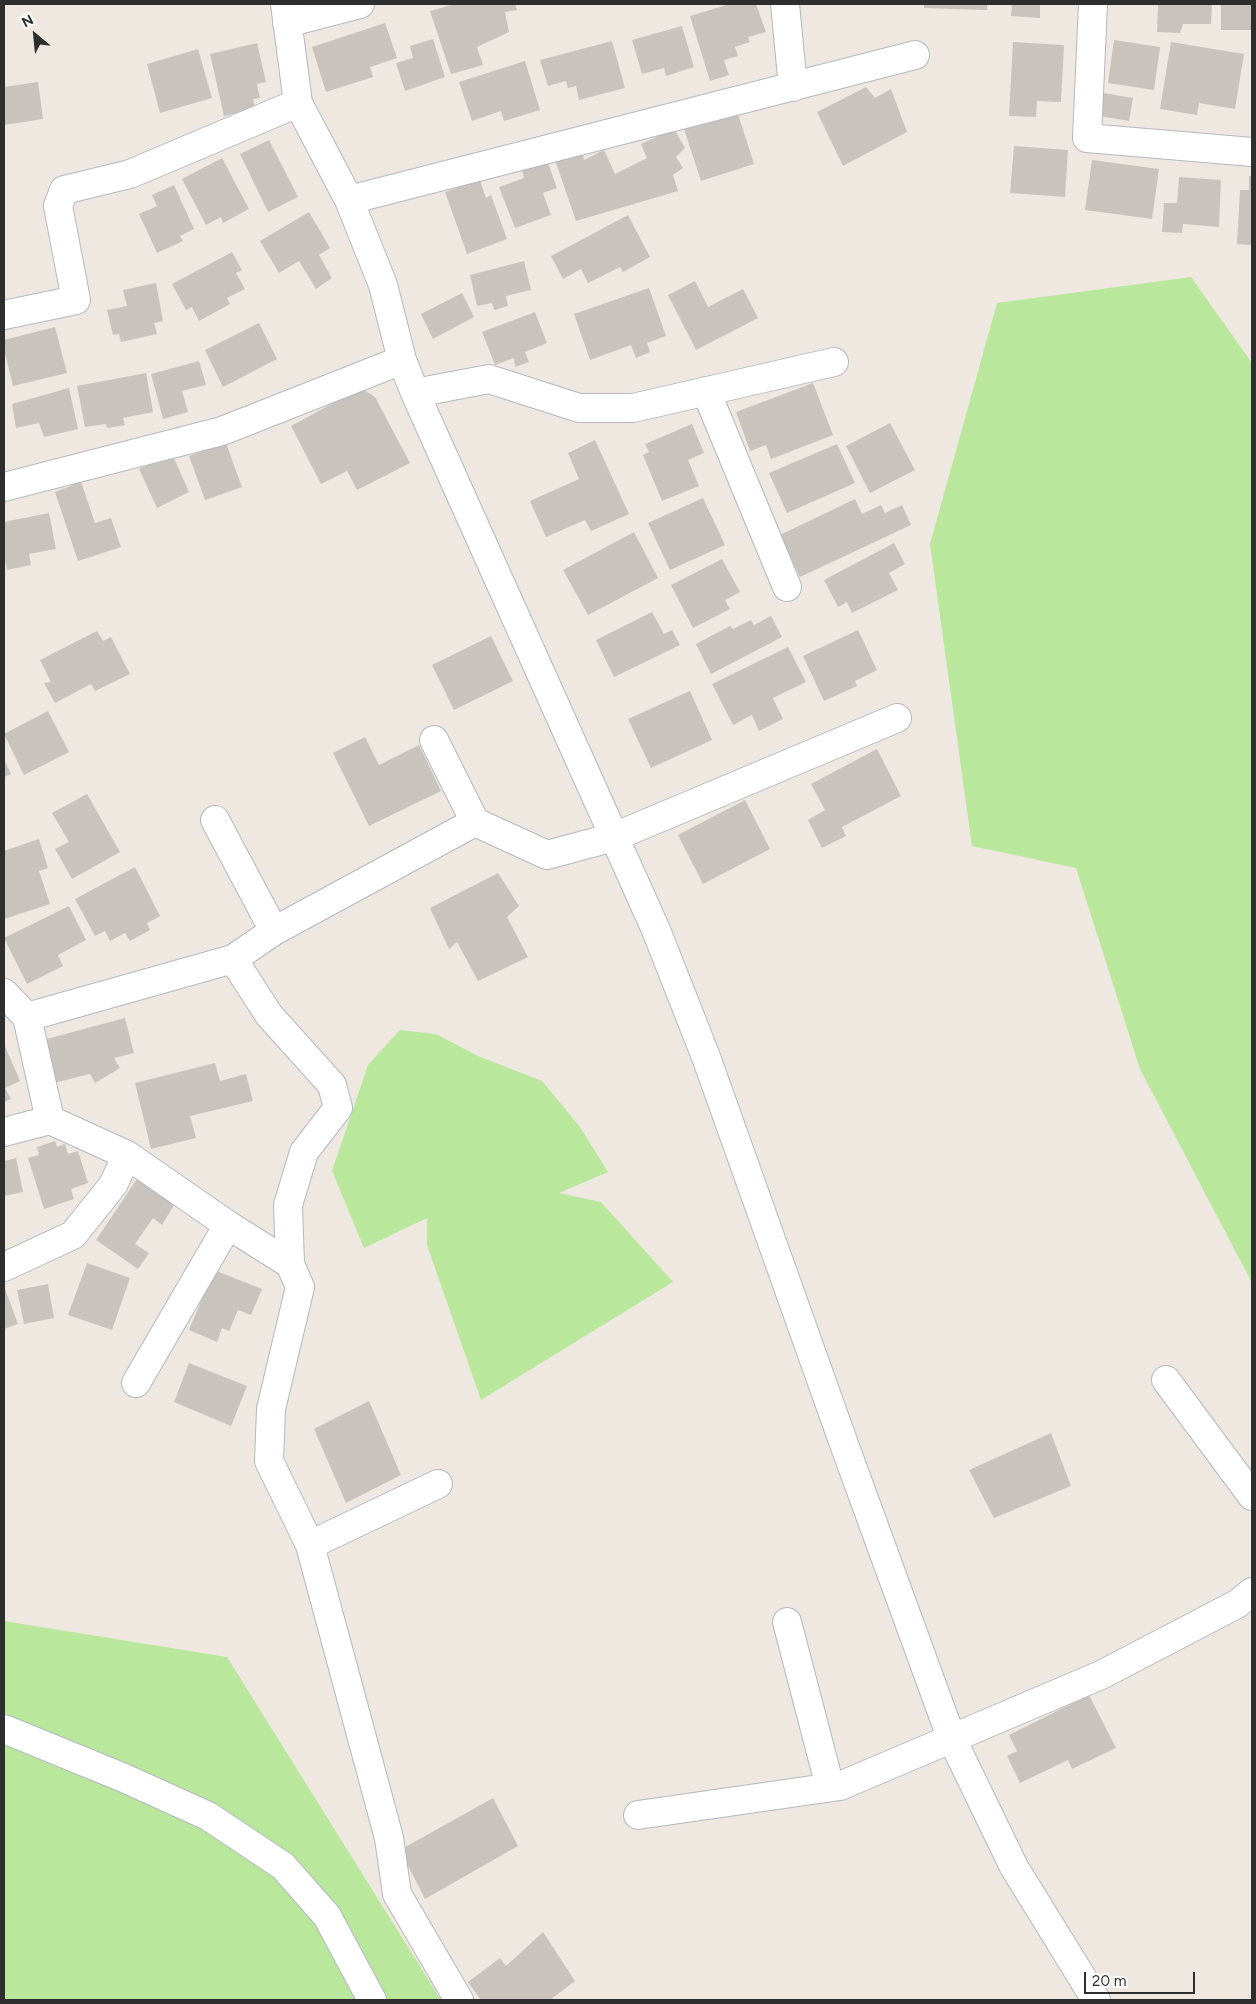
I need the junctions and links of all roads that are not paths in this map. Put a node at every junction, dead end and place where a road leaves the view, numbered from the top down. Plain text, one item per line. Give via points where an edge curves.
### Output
1 (360, 4) edge
2 (785, 4) edge
3 (1093, 4) edge
4 (286, 14) edge
5 (915, 55) dead end
6 (793, 87) junction
7 (298, 103) junction
8 (1252, 152) edge
9 (349, 200) junction
10 (4, 315) edge
11 (402, 360) junction
12 (834, 362) dead end
13 (706, 392) junction
14 (415, 393) junction
15 (4, 487) edge
16 (787, 587) dead end
17 (897, 718) dead end
18 (434, 740) dead end
19 (215, 820) dead end
20 (475, 822) junction
21 (614, 837) junction
22 (274, 931) junction
23 (233, 958) junction
24 (4, 993) edge
25 (27, 1017) junction
26 (50, 1120) junction
27 (4, 1132) edge
28 (128, 1155) junction
29 (228, 1225) junction
30 (290, 1264) junction
31 (4, 1267) edge
32 (1166, 1380) dead end
33 (136, 1383) dead end
34 (438, 1484) dead end
35 (1252, 1496) edge
36 (310, 1545) junction
37 (1252, 1592) edge
38 (787, 1622) dead end
39 (4, 1729) edge
40 (951, 1737) junction
41 (830, 1788) junction
42 (638, 1815) dead end
43 (372, 2000) edge
44 (459, 2000) edge
45 (1096, 2000) edge

1 - 4 street
2 - 6 street
3 - 8 street via 1087,138
4 - 7 street
5 - 6 street
6 - 9 street
7 - 9 street
7 - 10 street via 130,174 64,190 58,206 76,300
9 - 11 street via 382,284
11 - 14 street
11 - 15 street via 222,431
12 - 13 street
13 - 14 street via 633,408 579,408 489,379
13 - 16 street
14 - 21 street
17 - 21 street
18 - 20 street
19 - 22 street
20 - 21 street via 547,855
20 - 22 street
21 - 40 street via 656,930 706,1057
22 - 23 street
23 - 25 street
23 - 30 street via 269,1014 332,1084 338,1108 304,1152 290,1196
24 - 25 street
25 - 26 street
26 - 27 street
26 - 28 street
28 - 29 street
28 - 31 street via 113,1185 73,1235
29 - 30 street
29 - 33 street
30 - 36 street via 300,1287 271,1409 269,1461
32 - 35 street
34 - 36 street
36 - 44 street via 389,1838 397,1894
37 - 40 street via 1237,1604 1100,1675
38 - 41 street
39 - 43 street via 208,1816 283,1866 327,1916
40 - 41 street
40 - 45 street via 1014,1867
41 - 42 street

